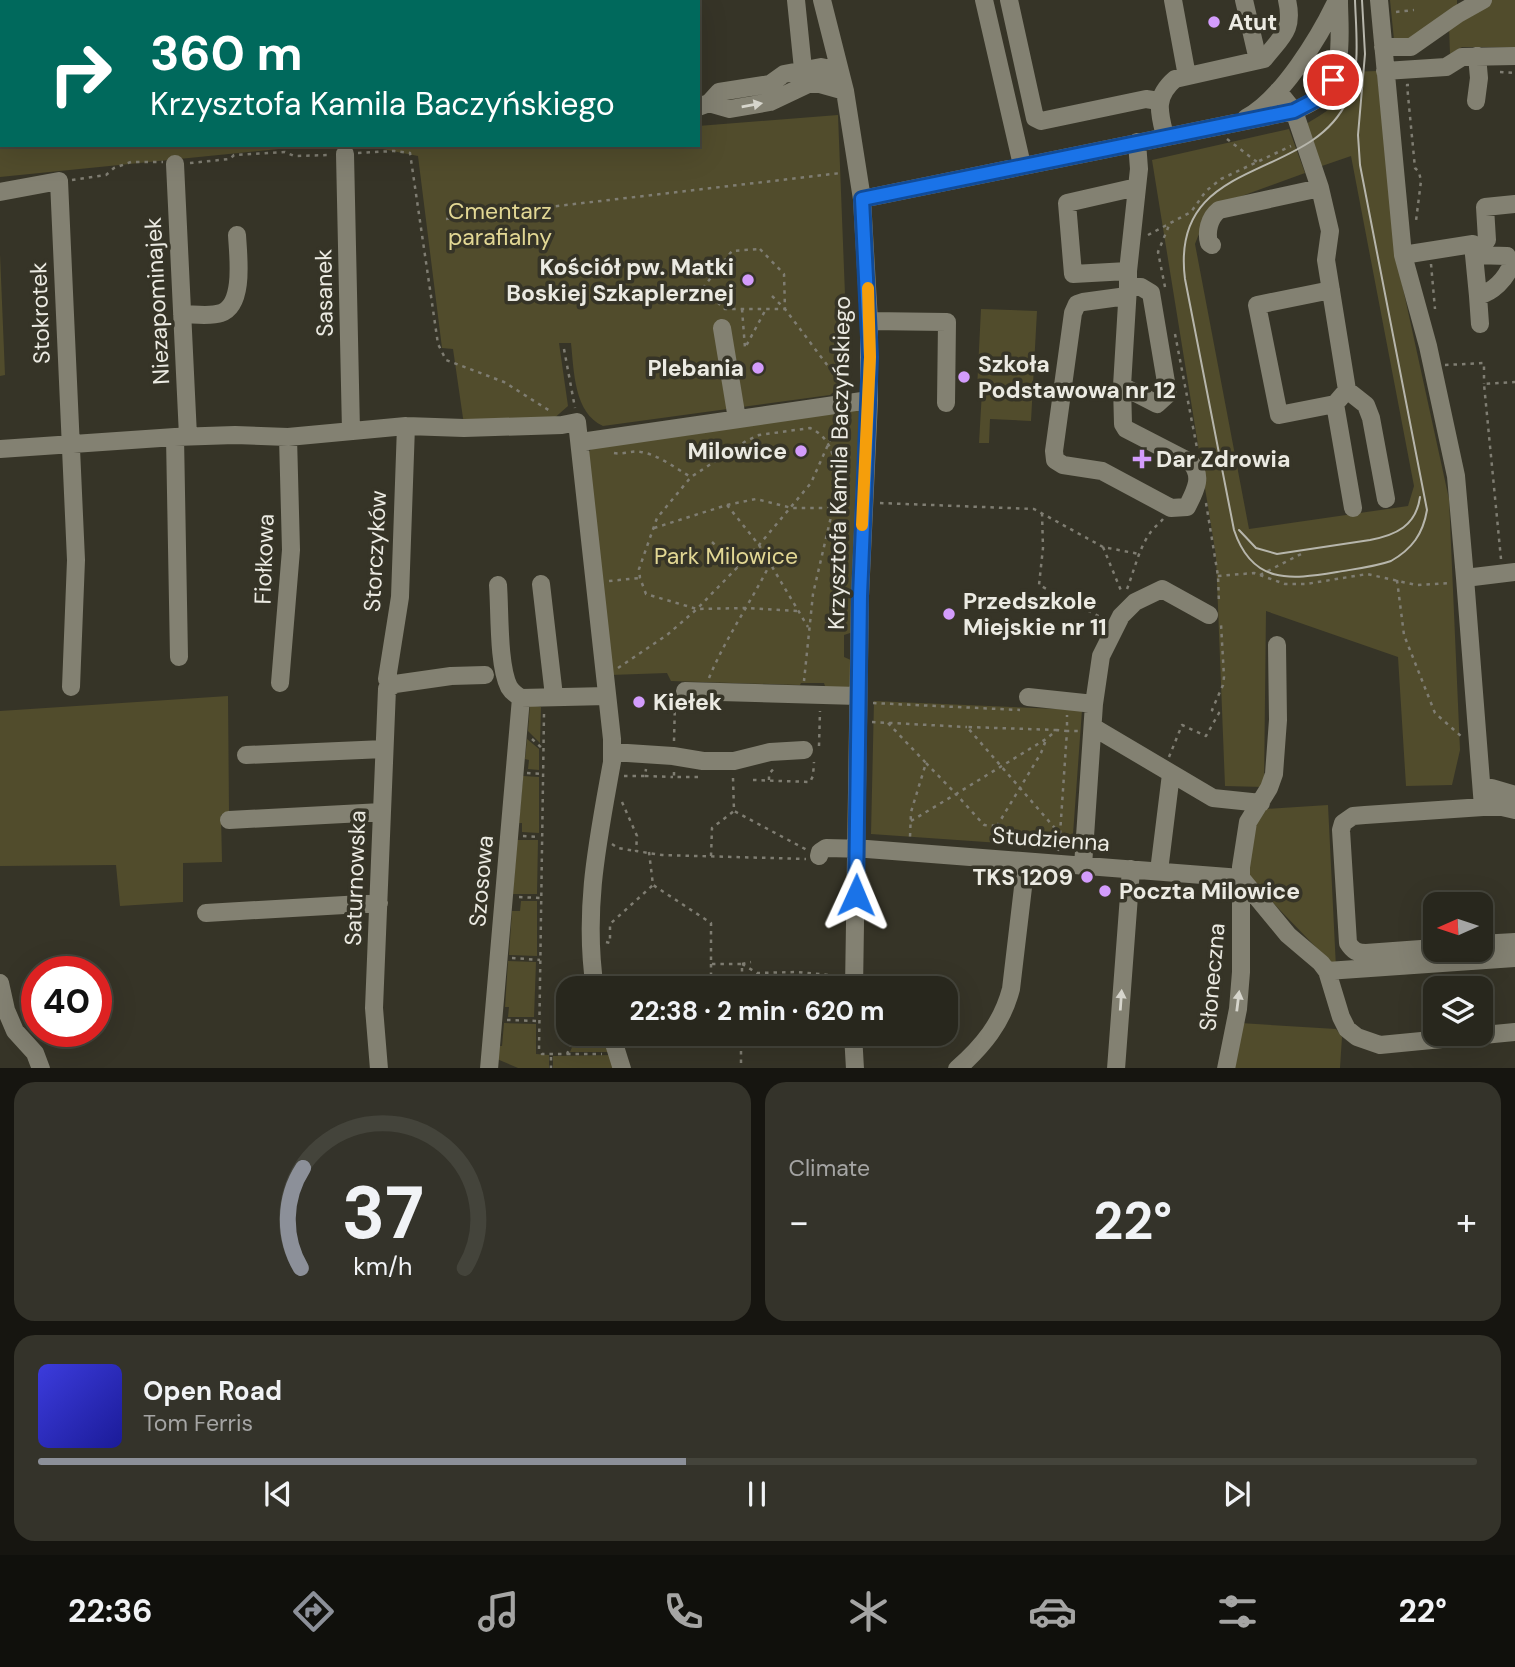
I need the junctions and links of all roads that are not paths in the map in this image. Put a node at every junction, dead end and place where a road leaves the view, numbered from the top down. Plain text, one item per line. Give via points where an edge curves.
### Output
1 (796, 0) edge
2 (822, 0) edge
3 (984, 0) edge
4 (1009, 0) edge
5 (1172, 0) edge
6 (1244, 0) edge
7 (1287, 0) edge
8 (1338, 0) edge
9 (1483, 0) edge
10 (1384, 6) edge
11 (1461, 6) edge
12 (1383, 47) junction
13 (1515, 56) edge
14 (1258, 61) junction
15 (1478, 62) junction
16 (840, 71) junction
17 (1385, 71) junction
18 (1188, 76) junction
19 (806, 77) junction
20 (845, 91) junction
21 (1279, 91) junction
22 (1159, 101) junction
23 (1476, 101) dead end
24 (704, 105) edge
25 (1294, 111) junction
26 (1240, 121) junction
27 (1165, 136) junction
28 (1137, 142) junction
29 (345, 154) dead end
30 (175, 164) dead end
31 (1022, 165) junction
32 (1137, 187) junction
33 (1320, 188) junction
34 (0, 192) edge
35 (862, 199) junction
36 (1515, 204) edge
37 (237, 235) dead end
38 (1487, 240) dead end
39 (1212, 245) dead end
40 (1403, 255) junction
41 (1474, 255) junction
42 (1127, 285) junction
43 (1331, 290) junction
44 (1478, 296) junction
45 (182, 314) junction
46 (869, 321) junction
47 (1480, 324) dead end
48 (722, 328) dead end
49 (1122, 386) junction
50 (1347, 390) junction
51 (869, 400) junction
52 (946, 403) dead end
53 (1335, 404) junction
54 (737, 419) junction
55 (406, 426) junction
56 (351, 431) junction
57 (181, 437) junction
58 (288, 437) junction
59 (581, 442) junction
60 (72, 443) junction
61 (0, 449) edge
62 (1386, 499) dead end
63 (1353, 508) dead end
64 (1509, 572) edge
65 (1461, 580) junction
66 (541, 584) dead end
67 (498, 585) dead end
68 (1209, 615) dead end
69 (1277, 645) dead end
70 (179, 657) dead end
71 (485, 674) dead end
72 (281, 682) dead end
73 (387, 684) junction
74 (71, 687) dead end
75 (549, 696) junction
76 (607, 696) junction
77 (685, 696) road end
78 (521, 698) junction
79 (858, 699) junction
80 (1023, 704) road end
81 (1094, 704) junction
82 (1092, 730) junction
83 (384, 749) junction
84 (612, 752) junction
85 (812, 753) road end
86 (246, 755) dead end
87 (1168, 772) junction
88 (1482, 788) junction
89 (1515, 795) edge
90 (1261, 803) junction
91 (1483, 807) junction
92 (1515, 810) edge
93 (382, 813) junction
94 (229, 820) dead end
95 (857, 849) junction
96 (819, 856) road end
97 (1083, 861) junction
98 (1026, 862) junction
99 (1131, 869) junction
100 (1159, 871) junction
101 (1241, 878) junction
102 (379, 903) junction
103 (206, 913) dead end
104 (1515, 942) edge
105 (1493, 943) edge
106 (1423, 954) edge
107 (1423, 957) edge
108 (1493, 957) edge
109 (1515, 958) edge
110 (1327, 971) junction
111 (593, 976) edge
112 (849, 976) edge
113 (0, 983) edge
114 (1515, 1032) edge
115 (854, 1046) edge
116 (489, 1065) edge
117 (41, 1068) edge
118 (379, 1068) edge
119 (855, 1068) edge
120 (958, 1068) edge
121 (1116, 1068) edge
122 (1226, 1068) edge

1 - 19 street
2 - 16 street, Krzysztofa Kamila Baczyńskiego
3 - 31 street
4 - 22 street via 1035,118 1041,121 1146,99
5 - 18 street
6 - 14 street
7 - 14 street via 1290,25
8 - 21 street
8 - 25 street via 1338,60 1333,80 1319,98
9 - 11 street
10 - 12 street
11 - 12 street via 1411,47
12 - 17 street
13 - 15 street
14 - 18 street
15 - 17 street via 1462,57 1446,67
15 - 23 street
16 - 19 street via 821,67
16 - 20 street, Krzysztofa Kamila Baczyńskiego
17 - 40 street
18 - 22 street via 1175,79
19 - 20 street
19 - 24 street via 784,74 770,84 719,92
20 - 35 street, Krzysztofa Kamila Baczyńskiego
21 - 25 street
21 - 26 street
22 - 27 street
25 - 26 street
25 - 33 street
26 - 27 street
27 - 28 street
28 - 31 street
28 - 32 street
29 - 56 street, Sasanek
30 - 45 street, Niezapominajek
31 - 35 street
32 - 42 street
32 - 42 street via 1067,204 1073,274
33 - 39 street via 1219,210 1207,234
33 - 43 street via 1329,231 1326,260
34 - 60 street, Stokrotek via 59,181
35 - 46 street, Krzysztofa Kamila Baczyńskiego
36 - 38 street via 1485,207
37 - 45 street via 239,285 233,304 222,313
40 - 41 street via 1473,244
40 - 65 street via 1456,476
41 - 44 street
41 - 44 street via 1507,256 1511,265 1507,276
42 - 49 street
42 - 49 street via 1152,293 1168,394 1157,404
42 - 49 street via 1077,304 1073,313 1055,460 1101,471 1171,508 1187,507 1198,485 1195,468 1126,429 1122,424
43 - 50 street
43 - 53 street via 1257,305 1279,415
44 - 47 street
45 - 57 street, Niezapominajek
46 - 51 street, Krzysztofa Kamila Baczyńskiego
46 - 52 street via 947,322
48 - 54 street
50 - 53 street
50 - 62 street via 1366,405 1371,418
51 - 54 street
51 - 79 street, Krzysztofa Kamila Baczyńskiego
53 - 63 street
54 - 59 street
55 - 56 street
55 - 59 street via 577,422
55 - 73 street, Storczyków via 400,597
56 - 58 street
57 - 58 street
57 - 60 street
57 - 70 street, Niezapominajek
58 - 72 street, Fiołkowa via 291,550
59 - 76 street
60 - 61 street
60 - 74 street, Stokrotek via 76,560
64 - 65 street
65 - 88 street
66 - 75 street
67 - 78 street via 503,662 508,685
68 - 81 street via 1162,589 1129,599 1101,656
69 - 90 street, Słoneczna via 1273,774
71 - 73 street
73 - 83 street, Saturnowska
75 - 76 street
75 - 78 street
76 - 84 street
77 - 79 street via 708,692
78 - 116 street, Szosowa
79 - 95 street, Krzysztofa Kamila Baczyńskiego
80 - 81 street
81 - 82 street
82 - 87 street
82 - 97 street
83 - 86 street
83 - 93 street, Saturnowska
84 - 85 street via 673,756 734,769 770,752
84 - 111 street via 589,908
87 - 90 street via 1213,798
87 - 100 street
88 - 89 street
88 - 91 street
90 - 101 street, Słoneczna via 1248,822
91 - 92 street
91 - 106 street via 1353,816 1343,823 1348,943 1358,953
93 - 94 street
93 - 102 street, Saturnowska
95 - 96 street, Studzienna via 823,849
95 - 98 street, Studzienna
95 - 112 street, Krzysztofa Kamila Baczyńskiego
97 - 98 street, Studzienna
97 - 99 street, Studzienna
98 - 120 street via 1006,1006 988,1038
99 - 100 street, Studzienna
121 -> 99 street
100 - 101 street, Studzienna
101 - 110 street via 1288,935
122 -> 101 street, Słoneczna via 1241,972
102 - 103 street
102 - 118 street, Saturnowska via 374,1008
104 - 105 street
107 - 110 street
108 - 109 street
110 - 114 street via 1347,1029 1369,1042 1380,1045
113 - 117 street via 15,1031 35,1053
115 - 119 street

